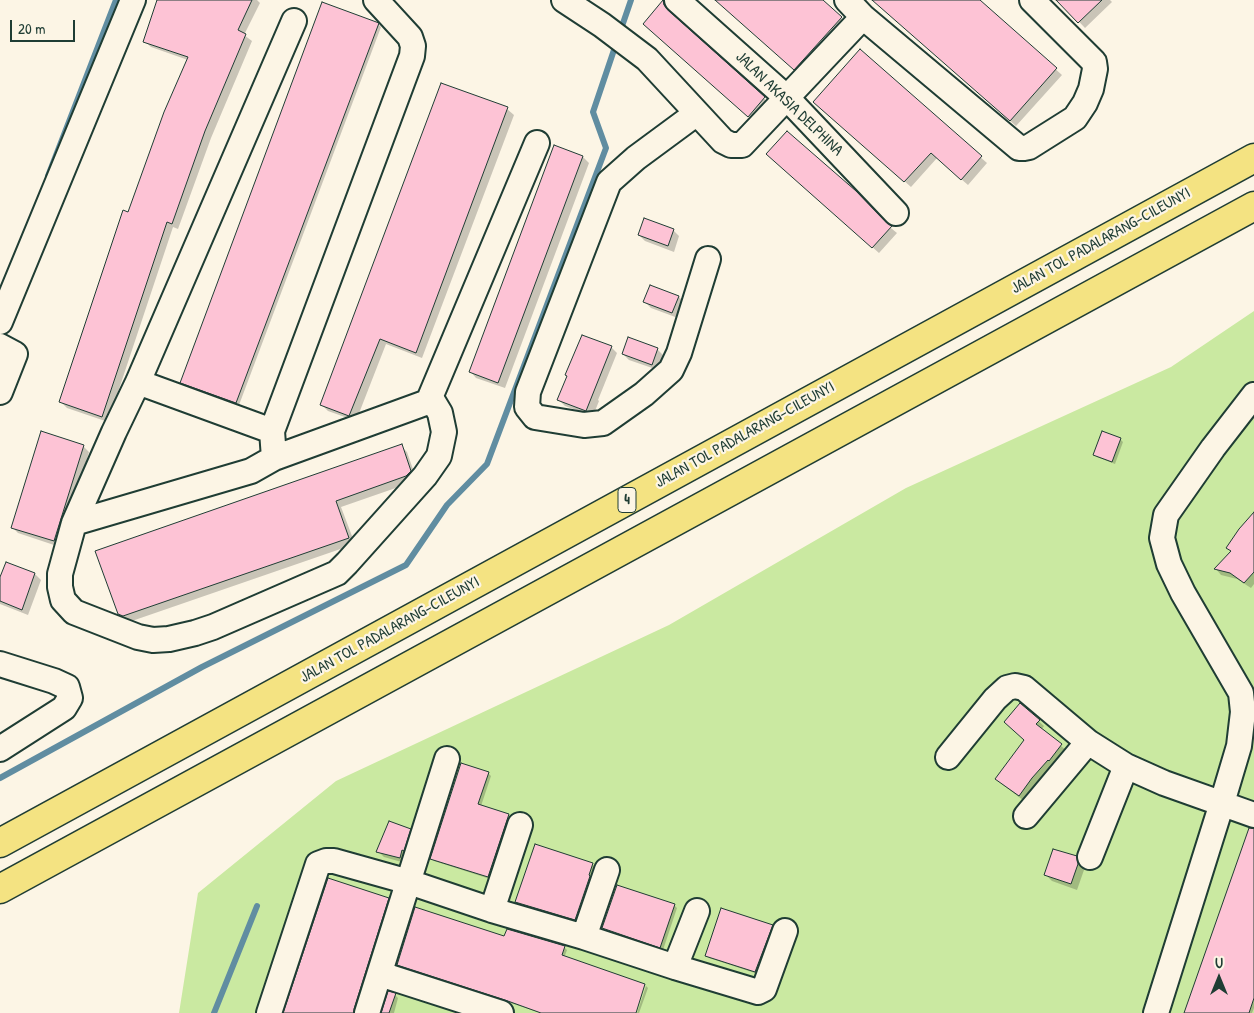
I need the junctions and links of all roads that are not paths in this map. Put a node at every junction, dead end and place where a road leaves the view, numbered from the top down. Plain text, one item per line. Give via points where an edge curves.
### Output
1 (134, 0) edge
2 (376, 0) edge
3 (564, 0) edge
4 (677, 0) edge
5 (847, 0) edge
6 (1032, 0) edge
7 (863, 18) junction
8 (294, 22) dead end
9 (787, 98) junction
10 (698, 113) junction
11 (537, 143) dead end
12 (1254, 158) edge
13 (1254, 206) edge
14 (896, 213) dead end
15 (708, 259) dead end
16 (0, 322) edge
17 (8, 350) edge
18 (138, 382) junction
19 (0, 392) edge
20 (1254, 395) edge
21 (430, 398) junction
22 (272, 431) junction
23 (274, 458) junction
24 (74, 523) junction
25 (0, 664) edge
26 (1088, 742) junction
27 (0, 749) edge
28 (948, 757) dead end
29 (447, 758) dead end
30 (1126, 766) junction
31 (1222, 803) junction
32 (1254, 815) edge
33 (1026, 816) dead end
34 (520, 825) dead end
35 (0, 843) edge
36 (1090, 857) dead end
37 (607, 870) dead end
38 (409, 882) junction
39 (0, 890) edge
40 (492, 910) junction
41 (697, 911) dead end
42 (785, 931) dead end
43 (584, 937) junction
44 (675, 967) junction
45 (380, 974) junction
46 (269, 1013) edge
47 (367, 1013) edge
48 (501, 1013) edge
49 (1156, 1013) edge

1 - 16 street
2 - 22 street via 410,37 412,56
3 - 10 street via 647,59
4 - 9 street, JALAN AKASIA DELPHINA
5 - 7 street
6 - 7 street via 1094,62 1095,69 1091,89 1075,118 1024,148 1019,148
7 - 9 street
8 - 18 street
9 - 10 street via 742,145 737,146 723,141
9 - 14 street, JALAN AKASIA DELPHINA
10 - 15 street via 609,182 528,392 527,407 535,417 584,425 603,423 672,370
11 - 21 street
12 - 35 highway, JALAN TOL PADALARANG–CILEUNYI / 4
13 - 39 highway
17 - 19 street
18 - 22 street
18 - 24 street
20 - 31 street via 1166,514 1162,538 1169,564 1183,593 1241,693 1243,712 1239,746
21 - 23 street via 425,403
21 - 24 street via 440,413 444,432 438,456 425,476 348,563 337,574 195,634 153,640 74,612 63,600 60,587 60,574
22 - 23 street
23 - 24 street via 251,471
25 - 27 street via 67,687 70,698 64,708
26 - 28 street via 1024,688 1015,686 1007,688 996,699
26 - 30 street
26 - 33 street
29 - 38 street
30 - 31 street
30 - 36 street
31 - 32 street
31 - 49 street
34 - 40 street
37 - 43 street
38 - 40 street
38 - 45 street
38 - 46 street via 334,861 318,864
40 - 43 street
41 - 44 street
42 - 44 street via 762,991
43 - 44 street
45 - 47 street
45 - 48 street

